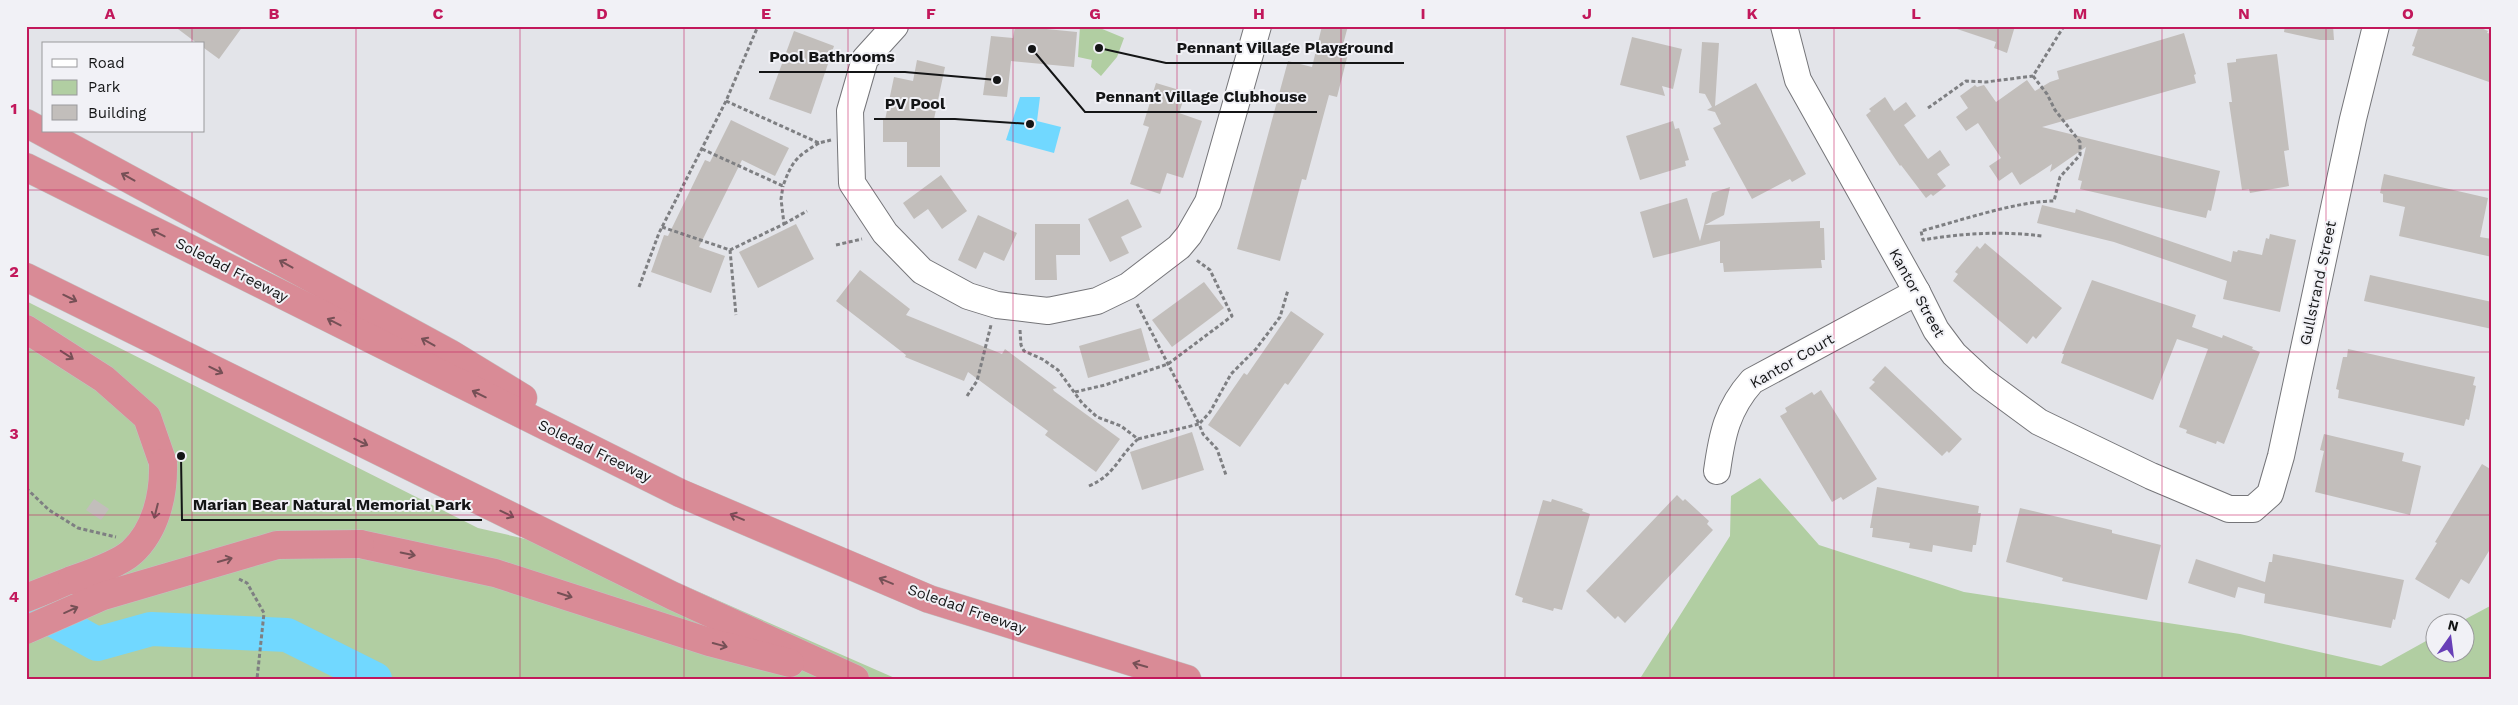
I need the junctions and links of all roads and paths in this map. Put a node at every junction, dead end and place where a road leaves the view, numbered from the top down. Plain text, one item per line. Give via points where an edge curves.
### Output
1 (758, 26) edge
2 (895, 26) edge
3 (1258, 26) edge
4 (1784, 26) edge
5 (2064, 26) edge
6 (2376, 26) edge
7 (2033, 76) junction
8 (726, 102) junction
9 (1928, 108) dead end
10 (46, 132) edge
11 (851, 137) junction
12 (819, 143) junction
13 (702, 149) junction
14 (26, 167) edge
15 (783, 186) junction
16 (807, 211) dead end
17 (784, 224) junction
18 (662, 227) junction
19 (2042, 236) dead end
20 (1179, 247) junction
21 (730, 250) junction
22 (26, 277) edge
23 (1128, 286) junction
24 (638, 287) dead end
25 (1288, 290) dead end
26 (1917, 292) junction
27 (997, 305) junction
28 (1022, 309) junction
29 (736, 315) dead end
30 (26, 329) edge
31 (1168, 364) junction
32 (1075, 392) junction
33 (967, 396) dead end
34 (1198, 424) junction
35 (1138, 439) junction
36 (1717, 471) dead end
37 (1226, 475) dead end
38 (1089, 486) dead end
39 (680, 493) junction
40 (2230, 509) joint
41 (26, 598) edge
42 (264, 613) dead end
43 (26, 630) edge
44 (257, 679) edge
45 (848, 679) edge
46 (855, 679) edge
47 (1187, 679) edge

1 - 8 path
2 - 11 street via 865,60 850,111
3 - 20 street via 1208,202
4 - 26 street, Kantor Street via 1798,80
5 - 7 path
6 - 40 street, Gullstrand Street via 2270,494 2253,509
7 - 9 path via 1966,81
7 - 19 path via 2080,142 2080,155 2060,176 2054,201 1921,231 1923,240 1943,236 2020,233
8 - 12 path
8 - 13 path
39 -> 10 highway via 451,354
11 - 12 path
11 - 27 street via 852,183 885,233 922,271 968,296
12 - 15 path via 798,156
13 - 15 path
13 - 18 path
39 -> 14 highway, Soledad Freeway
15 - 17 path
16 - 17 path
17 - 21 path
18 - 21 path
18 - 24 path
20 - 23 street
20 - 31 path via 1210,270 1232,316
21 - 29 path
22 -> 46 highway via 673,596
23 - 28 street via 1097,301 1048,311
23 - 31 path
25 - 34 path via 1280,317 1256,349 1231,374 1210,412
26 - 36 street, Kantor Court via 1752,381 1738,397 1723,432
26 - 40 street, Kantor Street via 1936,330 1954,354 1982,380 2039,422 2151,476
27 - 28 street
27 - 33 path via 977,381
28 - 32 path via 1020,331 1024,351 1058,370
30 -> 41 highway, bridge via 104,379 146,417 163,463 164,481 153,524 131,553 97,571
31 - 32 path
31 - 34 path
32 - 35 path via 1097,417 1121,426
34 - 35 path
34 - 37 path via 1217,449
35 - 38 path via 1124,451 1106,478
47 -> 39 highway, Soledad Freeway via 929,599
42 - 44 path
43 -> 45 highway, bridge via 103,596 276,545 360,544 495,573 709,642

